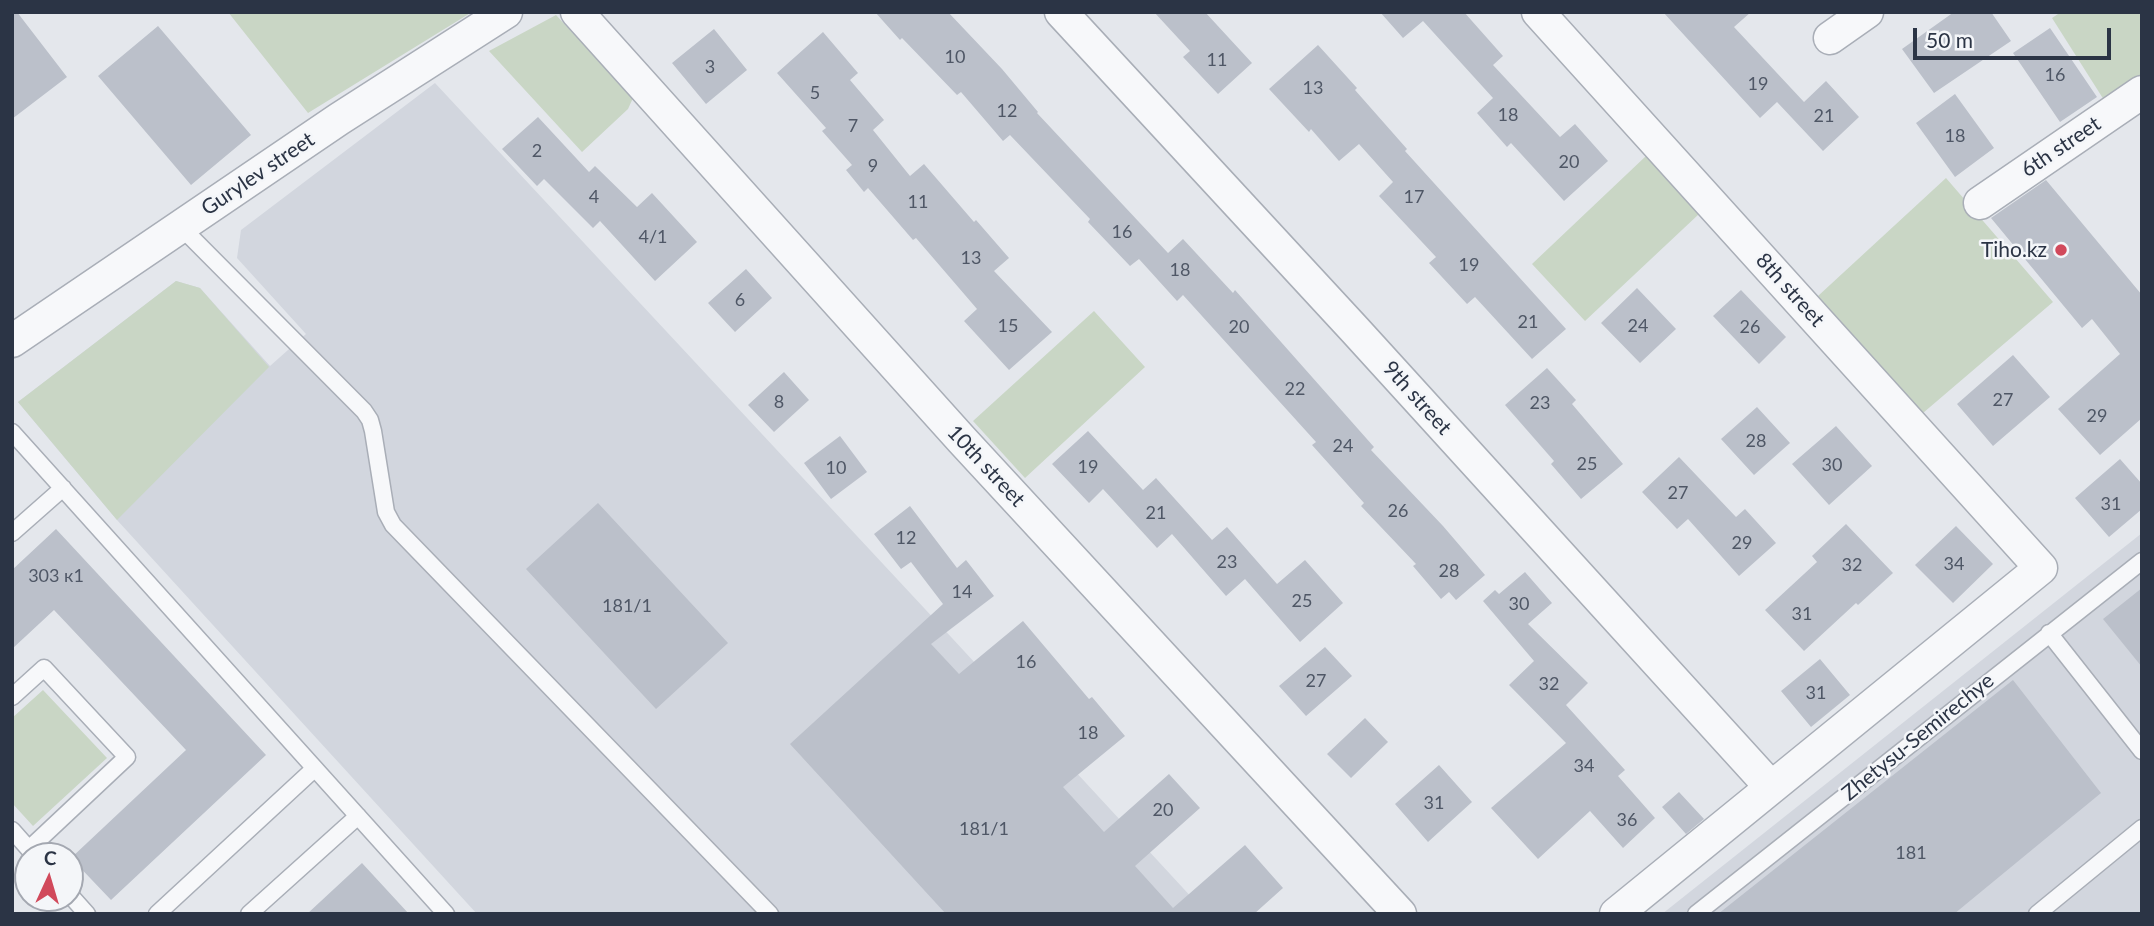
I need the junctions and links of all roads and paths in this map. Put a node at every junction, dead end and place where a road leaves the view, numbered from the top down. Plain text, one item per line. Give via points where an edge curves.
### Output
1 (506, 12) edge
2 (577, 12) edge
3 (1061, 12) edge
4 (1538, 12) edge
5 (1867, 12) edge
6 (1830, 38) dead end
7 (2142, 92) edge
8 (1980, 203) dead end
9 (181, 227) junction
10 (12, 341) edge
11 (14, 436) edge
12 (63, 488) junction
13 (12, 533) edge
14 (2142, 561) edge
15 (2049, 633) junction
16 (12, 697) edge
17 (2142, 751) edge
18 (314, 769) junction
19 (1770, 786) junction
20 (358, 816) junction
21 (2142, 828) edge
22 (42, 842) edge
23 (157, 914) edge
24 (249, 914) edge
25 (446, 914) edge
26 (770, 914) edge
27 (1400, 914) edge
28 (1616, 914) edge
29 (1696, 914) edge
30 (2037, 914) edge

1 - 9 street, Gurylev street
2 - 27 street, 10th street via 952,430
3 - 19 street, 9th street
4 - 19 street, 8th street via 2041,568
5 - 6 street
7 - 8 street, 6th street
9 - 10 street, Gurylev street
9 - 26 lane via 364,411 373,431 386,512 393,525
11 - 12 lane
12 - 13 lane
12 - 18 lane
14 - 15 lane, Zhetysu-Semirechye
15 - 17 lane
15 - 29 lane, Zhetysu-Semirechye
16 - 22 lane via 44,668 127,757
18 - 20 lane
18 - 23 lane
19 - 28 street
20 - 24 lane
20 - 25 lane
21 - 30 lane

